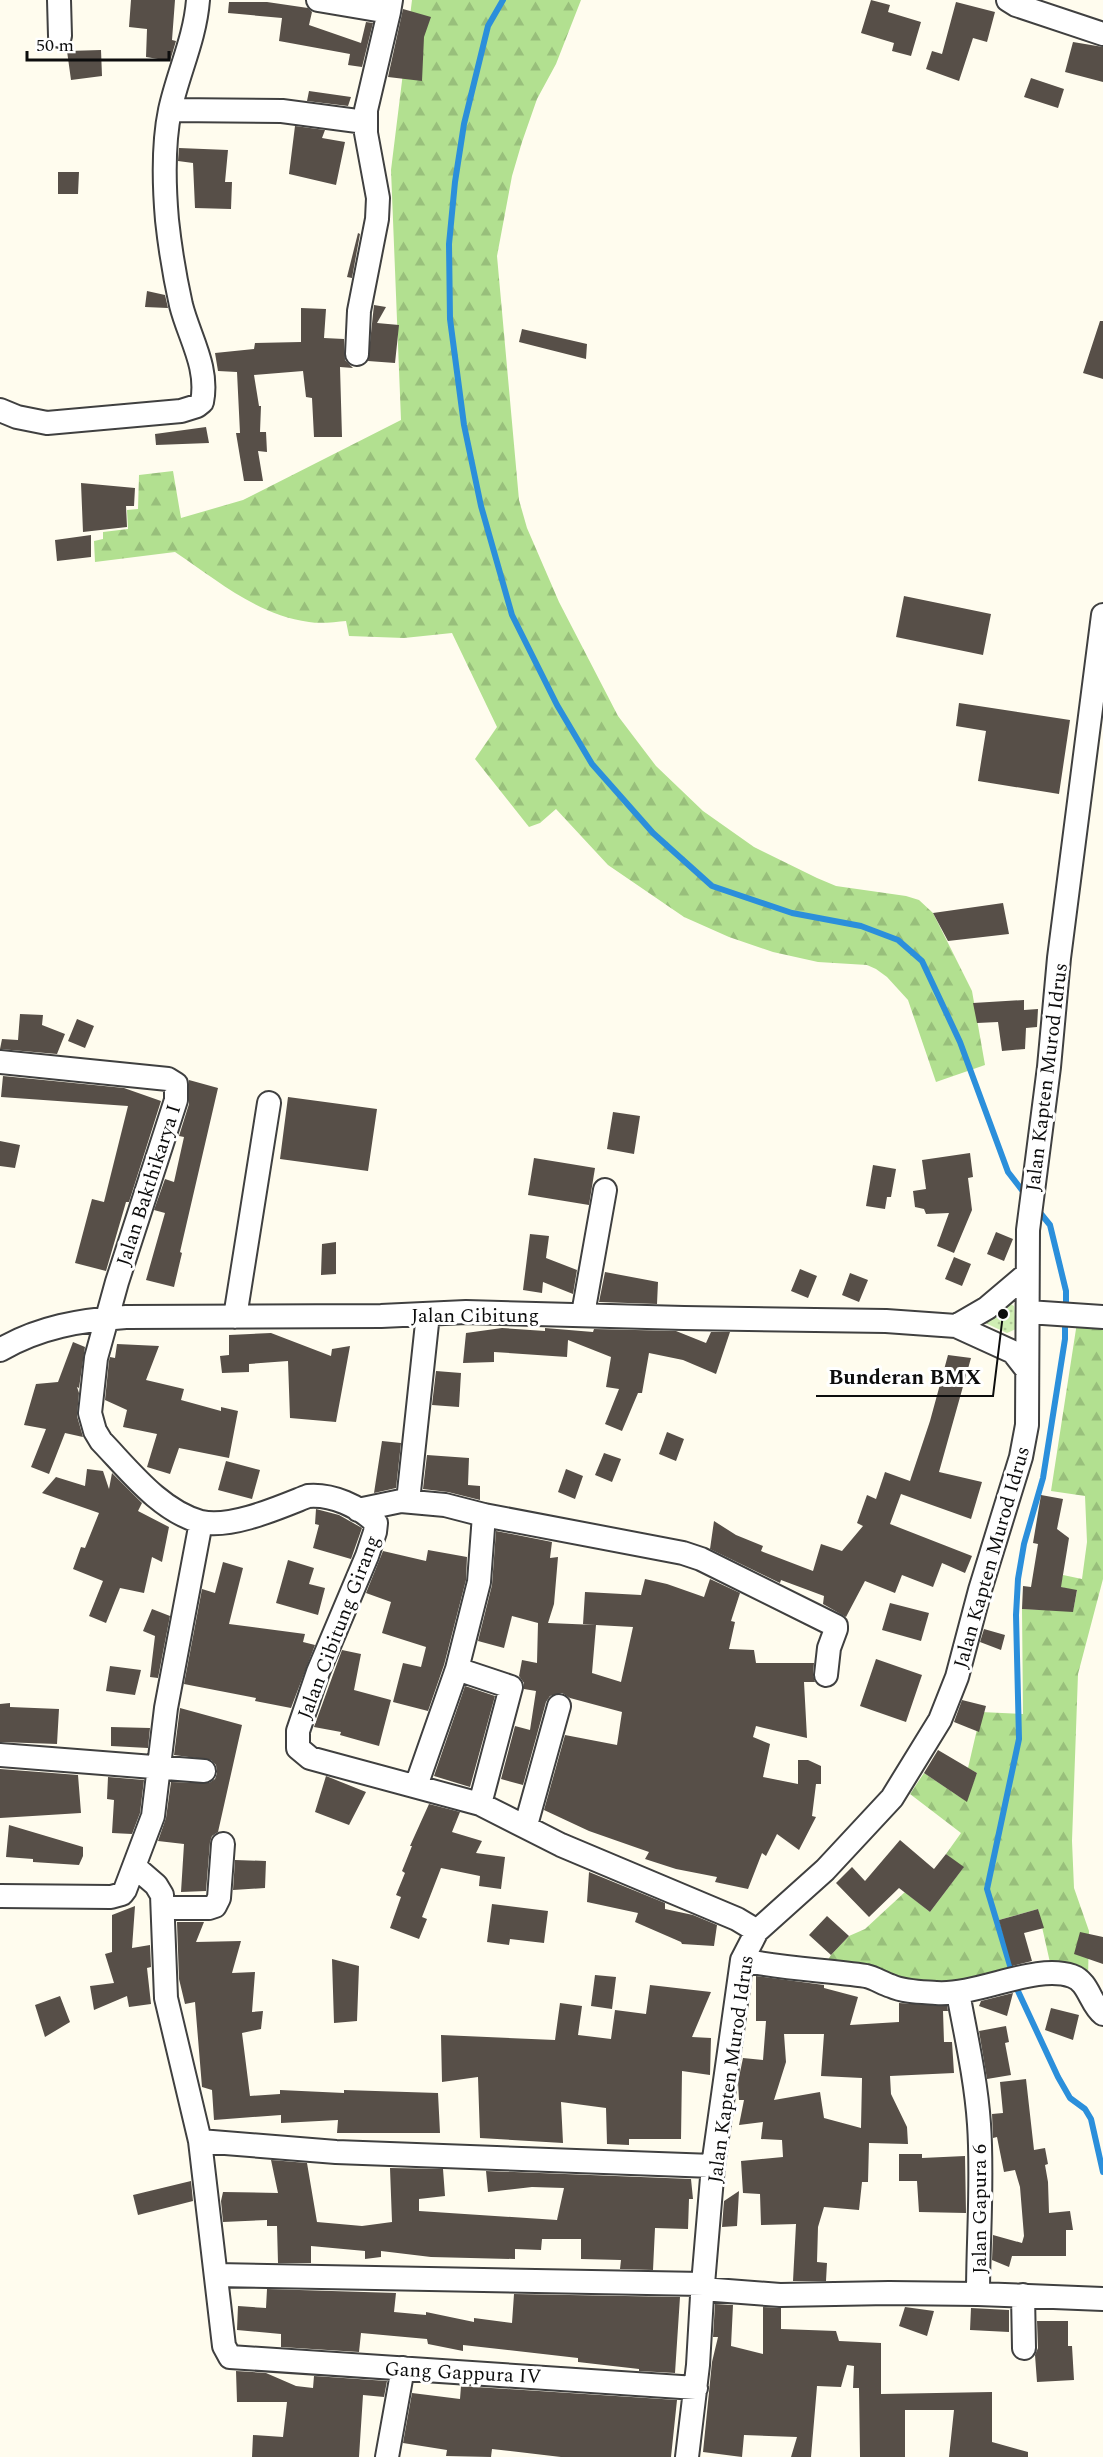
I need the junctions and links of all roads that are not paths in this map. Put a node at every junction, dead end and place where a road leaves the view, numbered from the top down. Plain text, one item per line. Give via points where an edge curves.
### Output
1 (59, 0) edge
2 (198, 0) edge
3 (318, 0) edge
4 (1008, 0) edge
5 (390, 6) edge
6 (1103, 34) edge
7 (60, 36) dead end
8 (170, 110) junction
9 (365, 122) junction
10 (357, 354) dead end
11 (0, 410) edge
12 (1103, 615) edge
13 (0, 1062) edge
14 (268, 1103) dead end
15 (605, 1190) dead end
16 (1027, 1274) junction
17 (1028, 1312) junction
18 (428, 1314) junction
19 (583, 1314) junction
20 (235, 1317) junction
21 (1103, 1317) edge
22 (108, 1318) junction
23 (956, 1326) junction
24 (0, 1350) edge
25 (1027, 1370) junction
26 (408, 1501) junction
27 (358, 1510) junction
28 (484, 1515) junction
29 (201, 1522) junction
30 (457, 1669) junction
31 (826, 1675) dead end
32 (559, 1706) dead end
33 (0, 1755) edge
34 (159, 1767) junction
35 (204, 1771) dead end
36 (416, 1786) junction
37 (480, 1804) junction
38 (526, 1825) junction
39 (223, 1844) dead end
40 (134, 1866) junction
41 (0, 1896) edge
42 (164, 1908) junction
43 (757, 1931) junction
44 (742, 1960) junction
45 (958, 1993) junction
46 (1103, 2014) edge
47 (200, 2141) junction
48 (713, 2166) junction
49 (216, 2275) junction
50 (703, 2287) junction
51 (978, 2294) junction
52 (1023, 2295) junction
53 (1103, 2299) edge
54 (1024, 2348) dead end
55 (404, 2368) junction
56 (696, 2388) junction
57 (387, 2457) edge
58 (687, 2457) edge

1 - 7 street
2 - 8 street via 189,48
3 - 5 street
4 - 6 street
5 - 9 street
8 - 9 street via 282,111
8 - 11 street via 167,219 181,304 199,353 202,402 181,411 55,423
9 - 10 street via 378,198 357,322
12 - 16 street, Jalan Kapten Murod Idrus via 1028,1230
13 - 22 street, Jalan Bakthikarya I via 168,1078 176,1084 170,1121 139,1209
14 - 20 street
15 - 19 street
16 - 17 street, Jalan Kapten Murod Idrus
16 - 23 street via 987,1308
17 - 21 street
17 - 25 street, Jalan Kapten Murod Idrus
18 - 19 street, Jalan Cibitung
18 - 20 street, Jalan Cibitung
18 - 26 street
19 - 23 street, Jalan Cibitung
20 - 22 street, Jalan Cibitung
22 - 24 street, Jalan Cibitung via 59,1325
22 - 29 street, Jalan Cibitung Girang via 96,1358 90,1404 95,1431 163,1503
23 - 25 street via 1013,1352
25 - 43 street, Jalan Kapten Murod Idrus via 1027,1425 1021,1457 957,1677 940,1720 892,1798 825,1870
26 - 27 street
26 - 28 street
27 - 29 street, Jalan Cibitung Girang via 329,1496 308,1496 236,1520
27 - 36 street, Jalan Cibitung Girang via 376,1523 375,1532 318,1672 298,1731 298,1748 310,1758
28 - 30 street via 482,1569
28 - 31 street via 683,1553 714,1565 836,1626
29 - 34 street via 166,1708
30 - 36 street
30 - 37 street via 511,1687
32 - 38 street
33 - 34 street
34 - 35 street
34 - 40 street via 153,1816
36 - 37 street, Jalan Cibitung Girang
37 - 38 street, Jalan Cibitung Girang
38 - 43 street, Jalan Cibitung Girang via 561,1845
39 - 42 street via 215,1906
40 - 41 street via 125,1890 111,1897
40 - 42 street via 159,1889
42 - 47 street via 166,1998
43 - 44 street, Jalan Kapten Murod Idrus
44 - 45 street via 868,1976 898,1988
44 - 48 street, Jalan Kapten Murod Idrus
45 - 46 street via 1048,1973 1074,1977
45 - 51 street, Jalan Gapura 6 via 979,2125
47 - 48 street via 336,2152
47 - 49 street
48 - 50 street, Jalan Kapten Murod Idrus
49 - 50 street, Jalan Gapura 6
49 - 55 street, Gang Gappura IV via 224,2346 230,2357
50 - 51 street, Jalan Gapura 6 via 780,2295
50 - 56 street, Jalan Kapten Murod Idrus
51 - 52 street
52 - 53 street
52 - 54 street
55 - 56 street, Gang Gappura IV
55 - 57 street
56 - 58 street, Jalan Kapten Murod Idrus

